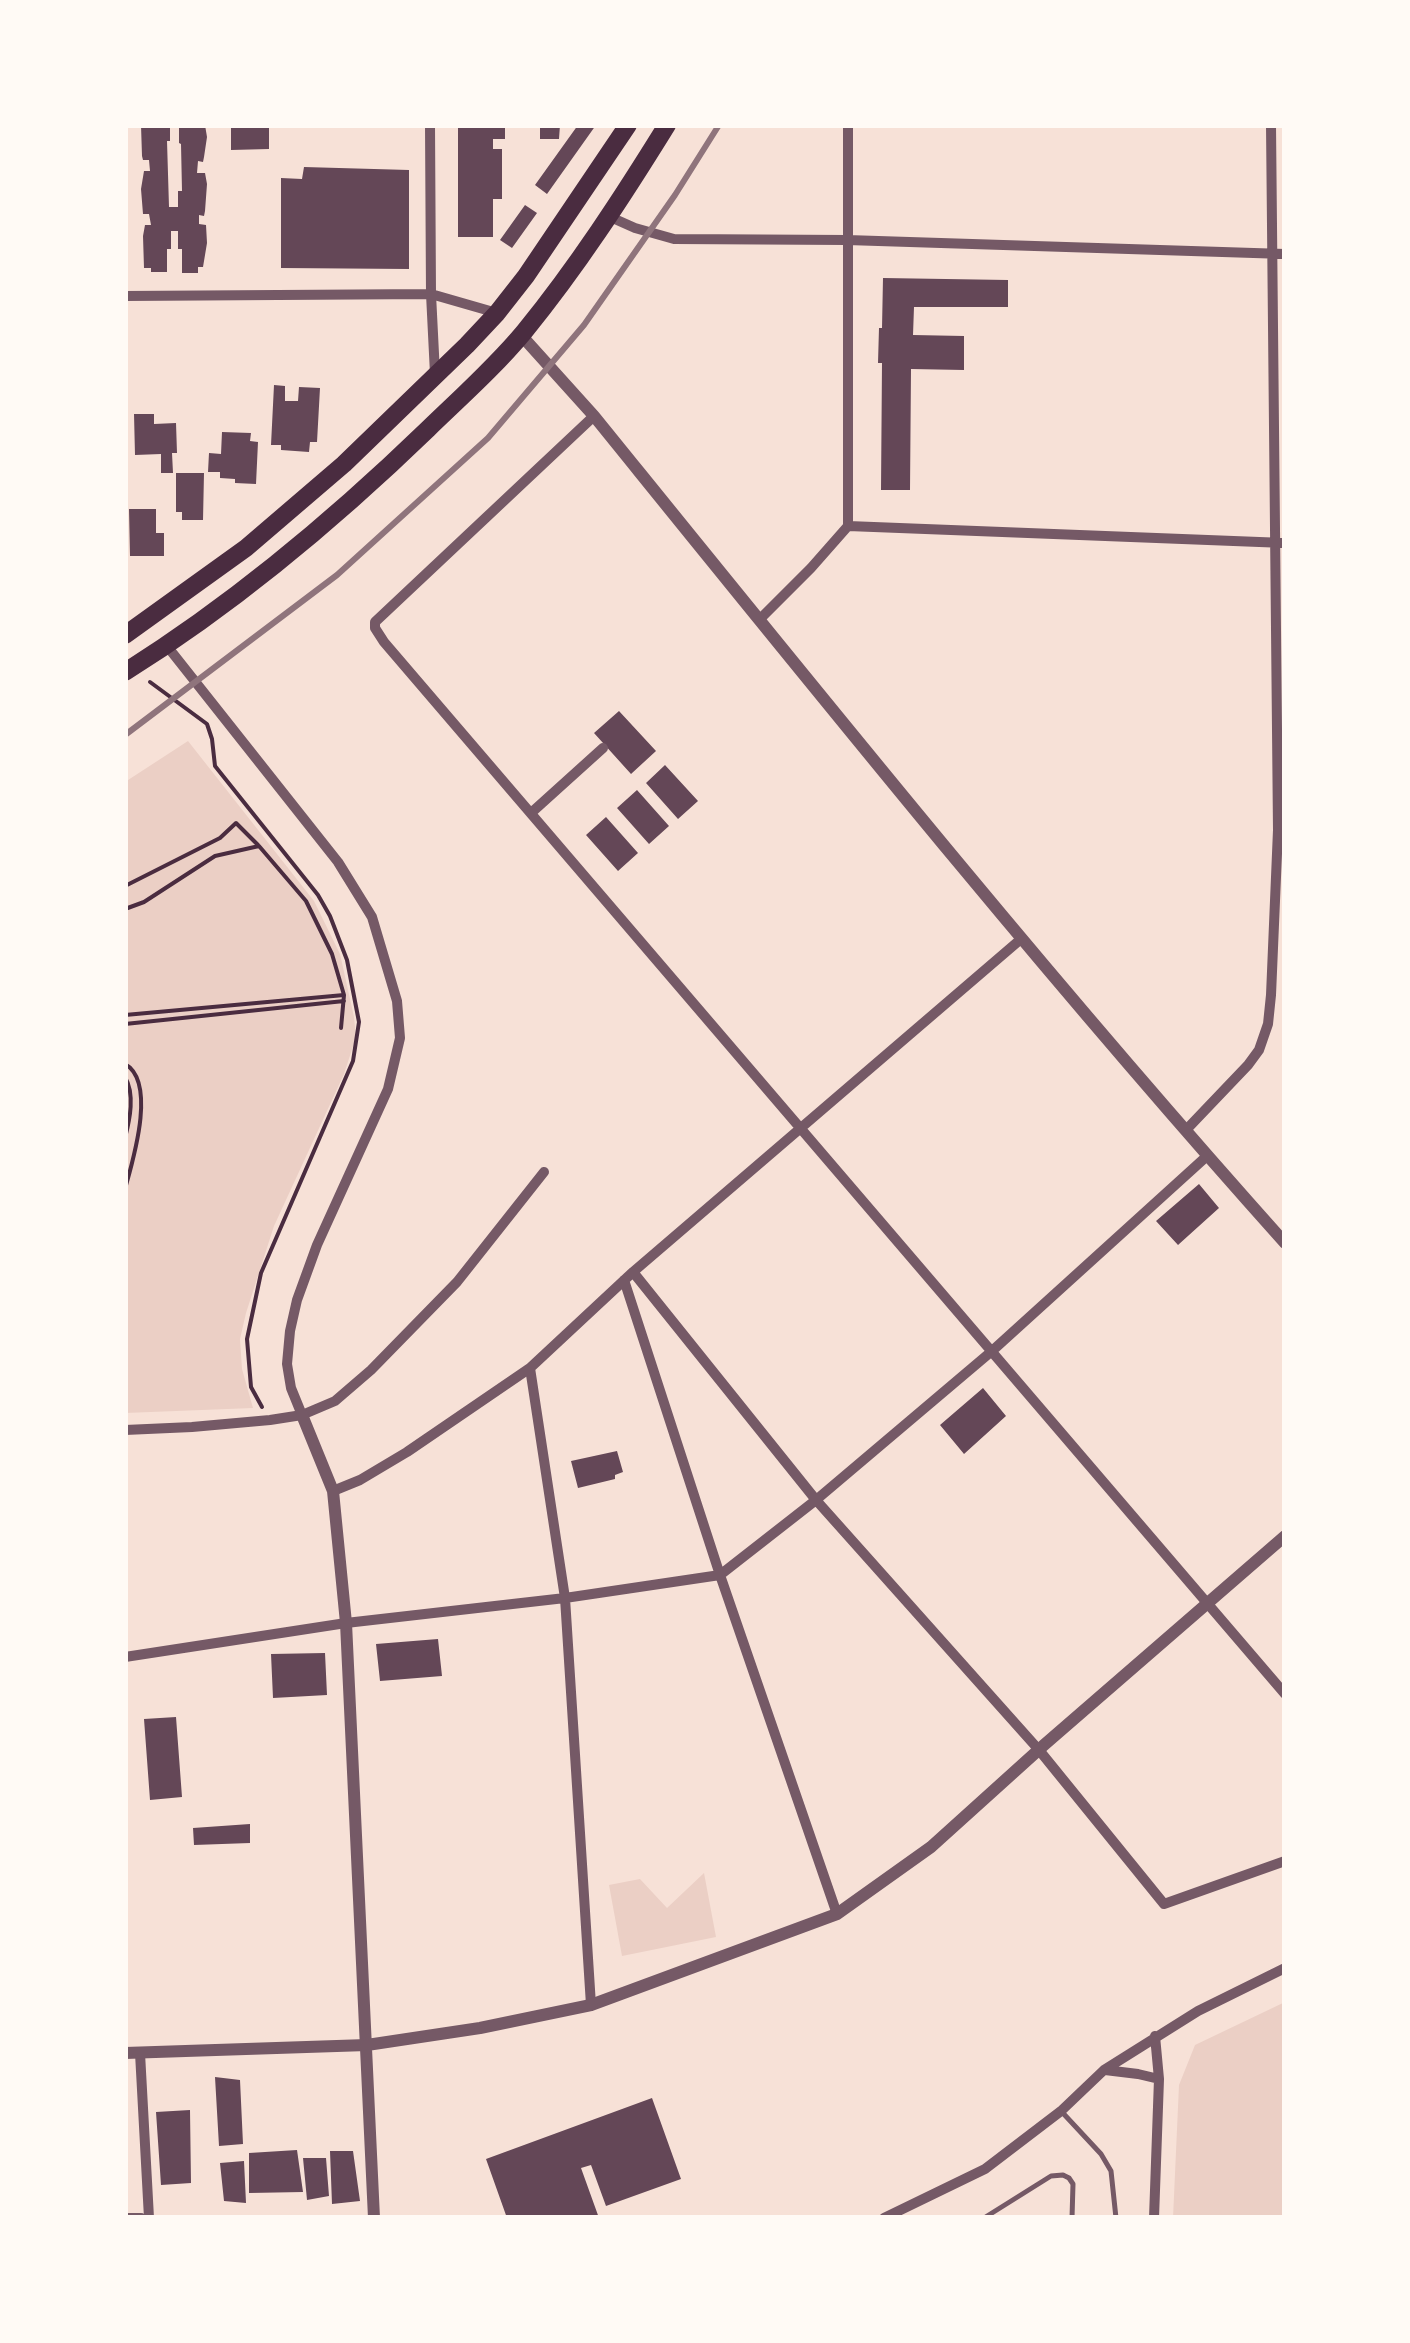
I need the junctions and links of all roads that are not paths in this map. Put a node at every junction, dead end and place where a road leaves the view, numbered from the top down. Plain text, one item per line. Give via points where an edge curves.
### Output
1 (430, 125) edge
2 (628, 125) edge
3 (668, 125) edge
4 (848, 125) edge
5 (1270, 125) edge
6 (608, 216) junction
7 (847, 240) junction
8 (1279, 254) edge
9 (431, 294) junction
10 (125, 296) edge
11 (498, 312) junction
12 (521, 335) junction
13 (435, 376) junction
14 (594, 416) junction
15 (848, 526) junction
16 (1281, 543) edge
17 (760, 620) junction
18 (125, 635) edge
19 (171, 651) junction
20 (125, 672) edge
21 (603, 748) dead end
22 (531, 813) junction
23 (1281, 830) edge
24 (1021, 939) junction
25 (800, 1126) junction
26 (1186, 1130) junction
27 (1207, 1156) junction
28 (544, 1172) dead end
29 (1285, 1243) edge
30 (628, 1276) junction
31 (992, 1351) junction
32 (530, 1368) junction
33 (302, 1415) junction
34 (125, 1430) edge
35 (333, 1491) junction
36 (816, 1500) junction
37 (1285, 1536) edge
38 (720, 1575) junction
39 (565, 1598) junction
40 (1207, 1604) junction
41 (346, 1623) junction
42 (125, 1657) edge
43 (1285, 1694) edge
44 (1039, 1750) junction
45 (1285, 1862) edge
46 (838, 1914) junction
47 (1285, 1968) edge
48 (591, 2005) junction
49 (1155, 2036) junction
50 (367, 2045) junction
51 (132, 2053) edge
52 (1104, 2070) junction
53 (1158, 2079) junction
54 (1062, 2111) junction
55 (125, 2218) edge
56 (145, 2218) edge
57 (374, 2218) edge
58 (884, 2218) edge
59 (984, 2218) edge
60 (1072, 2218) edge
61 (1116, 2218) edge
62 (1154, 2218) edge

1 - 9 street
2 - 11 main road
3 - 6 main road
4 - 7 street
5 - 8 street
6 - 7 street via 674,239
6 - 12 main road
7 - 8 street
7 - 15 street
8 - 16 street
9 - 10 street
9 - 11 street
9 - 13 street
11 - 12 main road
11 - 13 main road
12 - 14 street
12 - 19 main road via 362,493
13 - 18 main road via 246,548
14 - 17 street
14 - 22 street via 375,628
15 - 16 street
15 - 17 street
16 - 23 street
17 - 24 street
19 - 20 main road
19 - 33 street via 338,862 372,917 397,1001 400,1038 388,1089 297,1300 287,1364
21 - 22 street
22 - 25 street
23 - 26 street via 1265,1032 1248,1064
24 - 25 street
24 - 26 street
25 - 30 street
25 - 31 street
26 - 27 street
27 - 29 street
27 - 31 street
28 - 33 street via 419,1323 335,1401
30 - 32 street
30 - 36 street
30 - 38 street
31 - 36 street
31 - 40 street
32 - 35 street via 406,1452
32 - 39 street
33 - 34 street
33 - 35 street
35 - 41 street
36 - 38 street
36 - 44 street
37 - 40 street
38 - 39 street
38 - 46 street
39 - 41 street
39 - 48 street
40 - 43 street
40 - 44 street
41 - 42 street
41 - 50 street
44 - 45 street via 1164,1904
44 - 46 street via 932,1847
46 - 48 street
47 - 49 street
48 - 50 street
49 - 52 street
49 - 53 street
50 - 51 street
50 - 57 street
51 - 56 street
52 - 53 street
52 - 54 street
53 - 62 street
54 - 58 street via 985,2169
54 - 61 lane via 1112,2171
55 - 56 street
59 - 60 lane via 1058,2175 1073,2184

